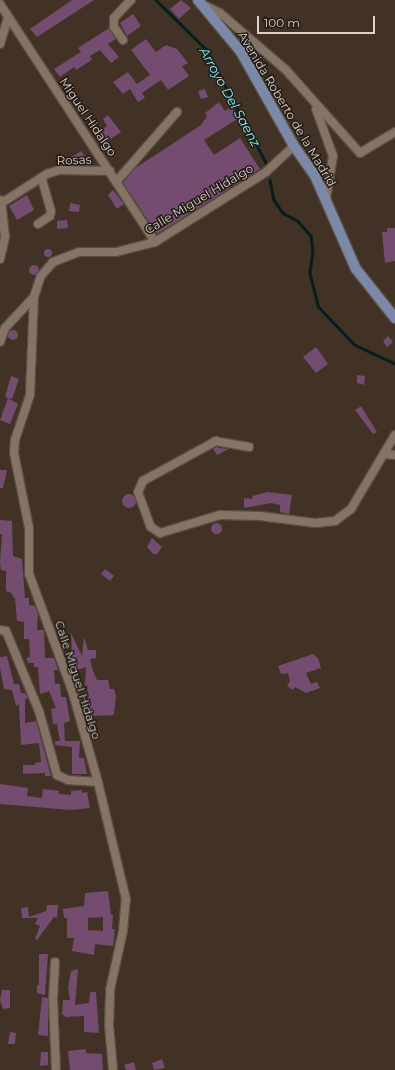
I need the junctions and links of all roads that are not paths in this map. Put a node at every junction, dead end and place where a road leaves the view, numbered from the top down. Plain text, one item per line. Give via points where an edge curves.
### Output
1 (131, 0) edge
2 (201, 3) edge
3 (0, 4) edge
4 (8, 17) junction
5 (123, 40) dead end
6 (0, 44) edge
7 (314, 104) junction
8 (177, 112) dead end
9 (395, 132) edge
10 (294, 146) junction
11 (110, 171) junction
12 (41, 177) junction
13 (116, 182) junction
14 (326, 199) junction
15 (1, 202) edge
16 (38, 224) dead end
17 (155, 242) junction
18 (0, 258) edge
19 (34, 297) junction
20 (395, 318) edge
21 (0, 342) edge
22 (395, 435) edge
23 (249, 447) dead end
24 (384, 454) junction
25 (395, 455) edge
26 (0, 630) edge
27 (98, 782) junction
28 (55, 962) dead end
29 (56, 1070) edge
30 (114, 1070) edge

1 - 5 street via 114,18 114,27
2 - 7 street via 220,13 286,70
2 - 10 main road, Avenida Roberto de la Madrid via 241,52
3 - 4 street, Miguel Hidalgo
4 - 6 street
4 - 11 street, Miguel Hidalgo
7 - 9 street via 360,153
7 - 14 street via 333,156
8 - 13 street
10 - 14 main road, Avenida Roberto de la Madrid via 316,178
10 - 17 street, Calle Miguel Hidalgo via 266,172
11 - 12 street, Rosas via 59,170
11 - 13 street, Miguel Hidalgo
12 - 15 street, Rosas
12 - 16 street via 51,211 50,216
13 - 17 street, Miguel Hidalgo
14 - 20 main road, Avenida Roberto de la Madrid via 356,269
15 - 18 street via 5,237
17 - 19 street, Calle Miguel Hidalgo via 116,252 79,252 67,255 53,262 41,276
19 - 21 street, Calle Miguel Hidalgo via 5,328
19 - 27 street, Calle Miguel Hidalgo via 30,395 14,453 29,528 29,574 72,690
22 - 24 street
23 - 24 street via 216,441 143,481 138,492 151,527 160,533 220,515 260,516 315,523 335,521 352,509
24 - 25 street
26 - 27 street via 6,631 39,711 57,775 68,780
27 - 30 street, Calle Miguel Hidalgo via 126,899 123,931 110,990 109,1025
28 - 29 street via 53,999

